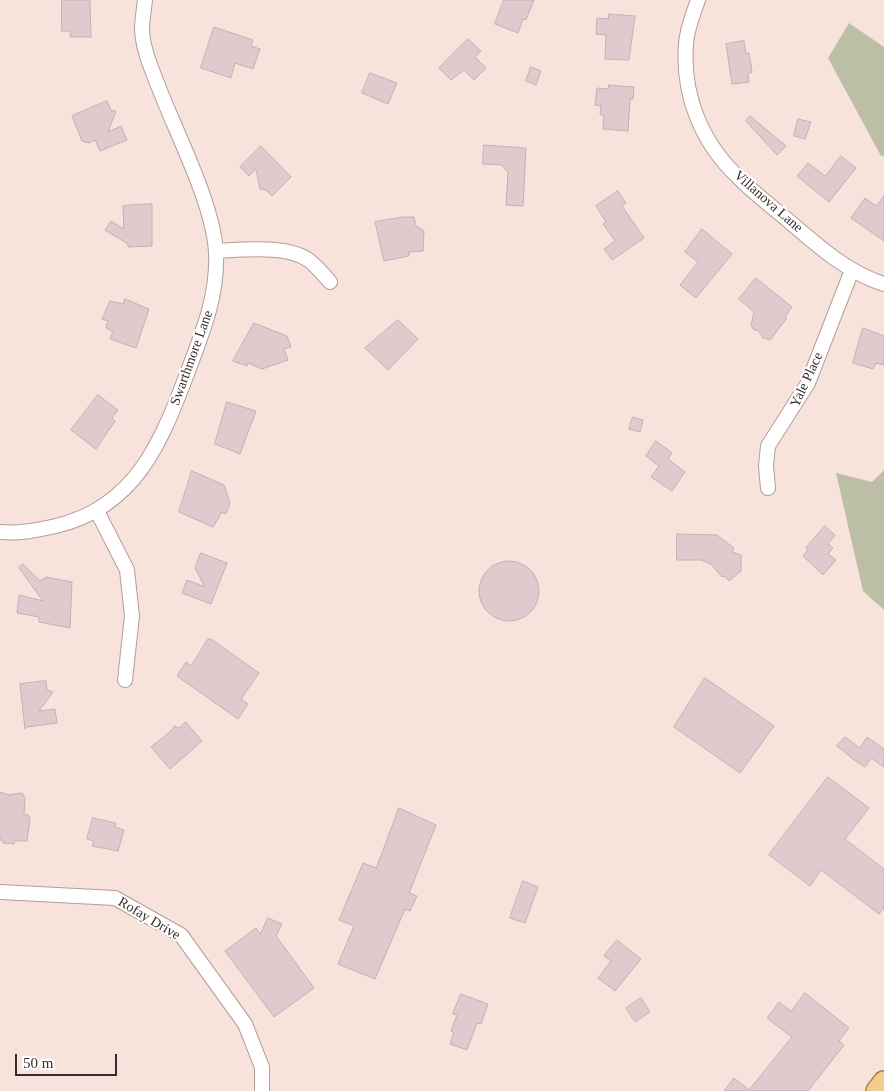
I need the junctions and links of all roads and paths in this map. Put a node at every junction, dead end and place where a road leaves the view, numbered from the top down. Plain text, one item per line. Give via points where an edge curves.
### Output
1 (145, 0) edge
2 (698, 0) edge
3 (216, 251) junction
4 (852, 270) junction
5 (330, 282) dead end
6 (884, 284) edge
7 (768, 488) dead end
8 (97, 511) junction
9 (0, 532) edge
10 (125, 680) dead end
11 (0, 892) edge
12 (884, 1082) edge
13 (262, 1091) edge
14 (877, 1091) edge

1 - 3 street, Swarthmore Lane via 142,31 150,65 206,208
2 - 4 street, Villanova Lane via 686,42 685,67 689,96 699,125 737,177 819,247
3 - 5 street via 251,249 299,255 311,261
3 - 8 street, Swarthmore Lane via 210,312 166,430 136,477
4 - 6 street, Villanova Lane
4 - 7 street, Yale Place via 808,383 768,446
8 - 9 street, Swarthmore Lane via 64,524 33,531
8 - 10 street via 127,570 132,616
11 - 13 street, Rofay Drive via 115,898 181,936 245,1024 262,1067
12 - 14 main road

